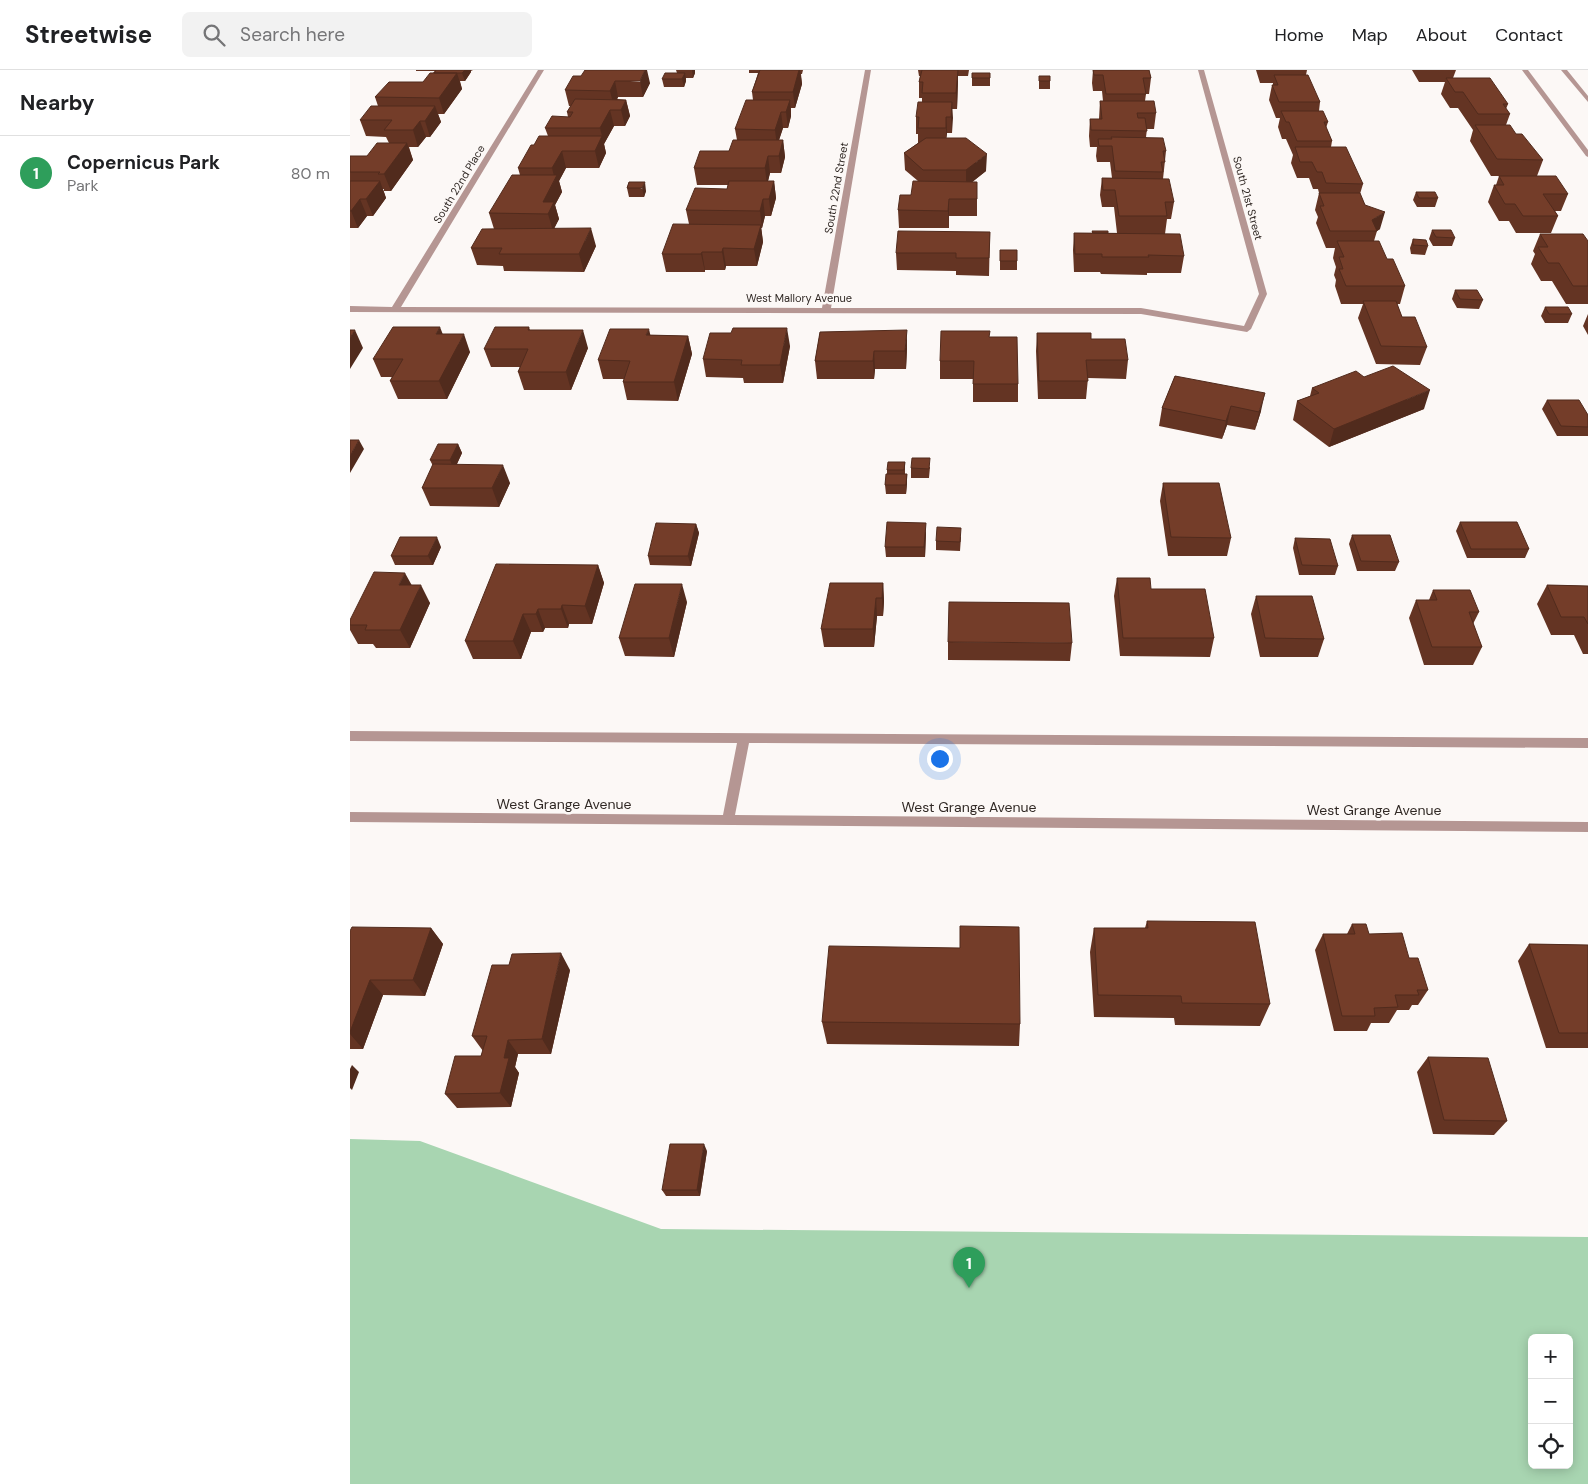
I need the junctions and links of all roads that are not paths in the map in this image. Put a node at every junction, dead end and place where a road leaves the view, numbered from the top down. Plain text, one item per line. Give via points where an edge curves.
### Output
1 (541, 70) edge
2 (868, 70) edge
3 (1201, 70) edge
4 (1525, 70) edge
5 (1564, 70) edge
6 (1588, 100) edge
7 (1588, 155) edge
8 (350, 309) edge
9 (396, 309) junction
10 (826, 310) junction
11 (1247, 329) joint
12 (350, 736) edge
13 (744, 738) junction
14 (1588, 743) edge
15 (350, 817) edge
16 (728, 820) junction
17 (1588, 827) edge

1 - 9 street, South 22nd Place
2 - 10 street, South 22nd Street
3 - 11 street, South 21st Street via 1263,294
4 - 7 street
5 - 6 street
8 - 9 street, West Mallory Avenue
9 - 10 street, West Mallory Avenue
10 - 11 street, West Mallory Avenue via 1141,311
12 - 13 street
13 - 14 street
13 - 16 street
15 - 16 street, West Grange Avenue
16 - 17 street, West Grange Avenue

